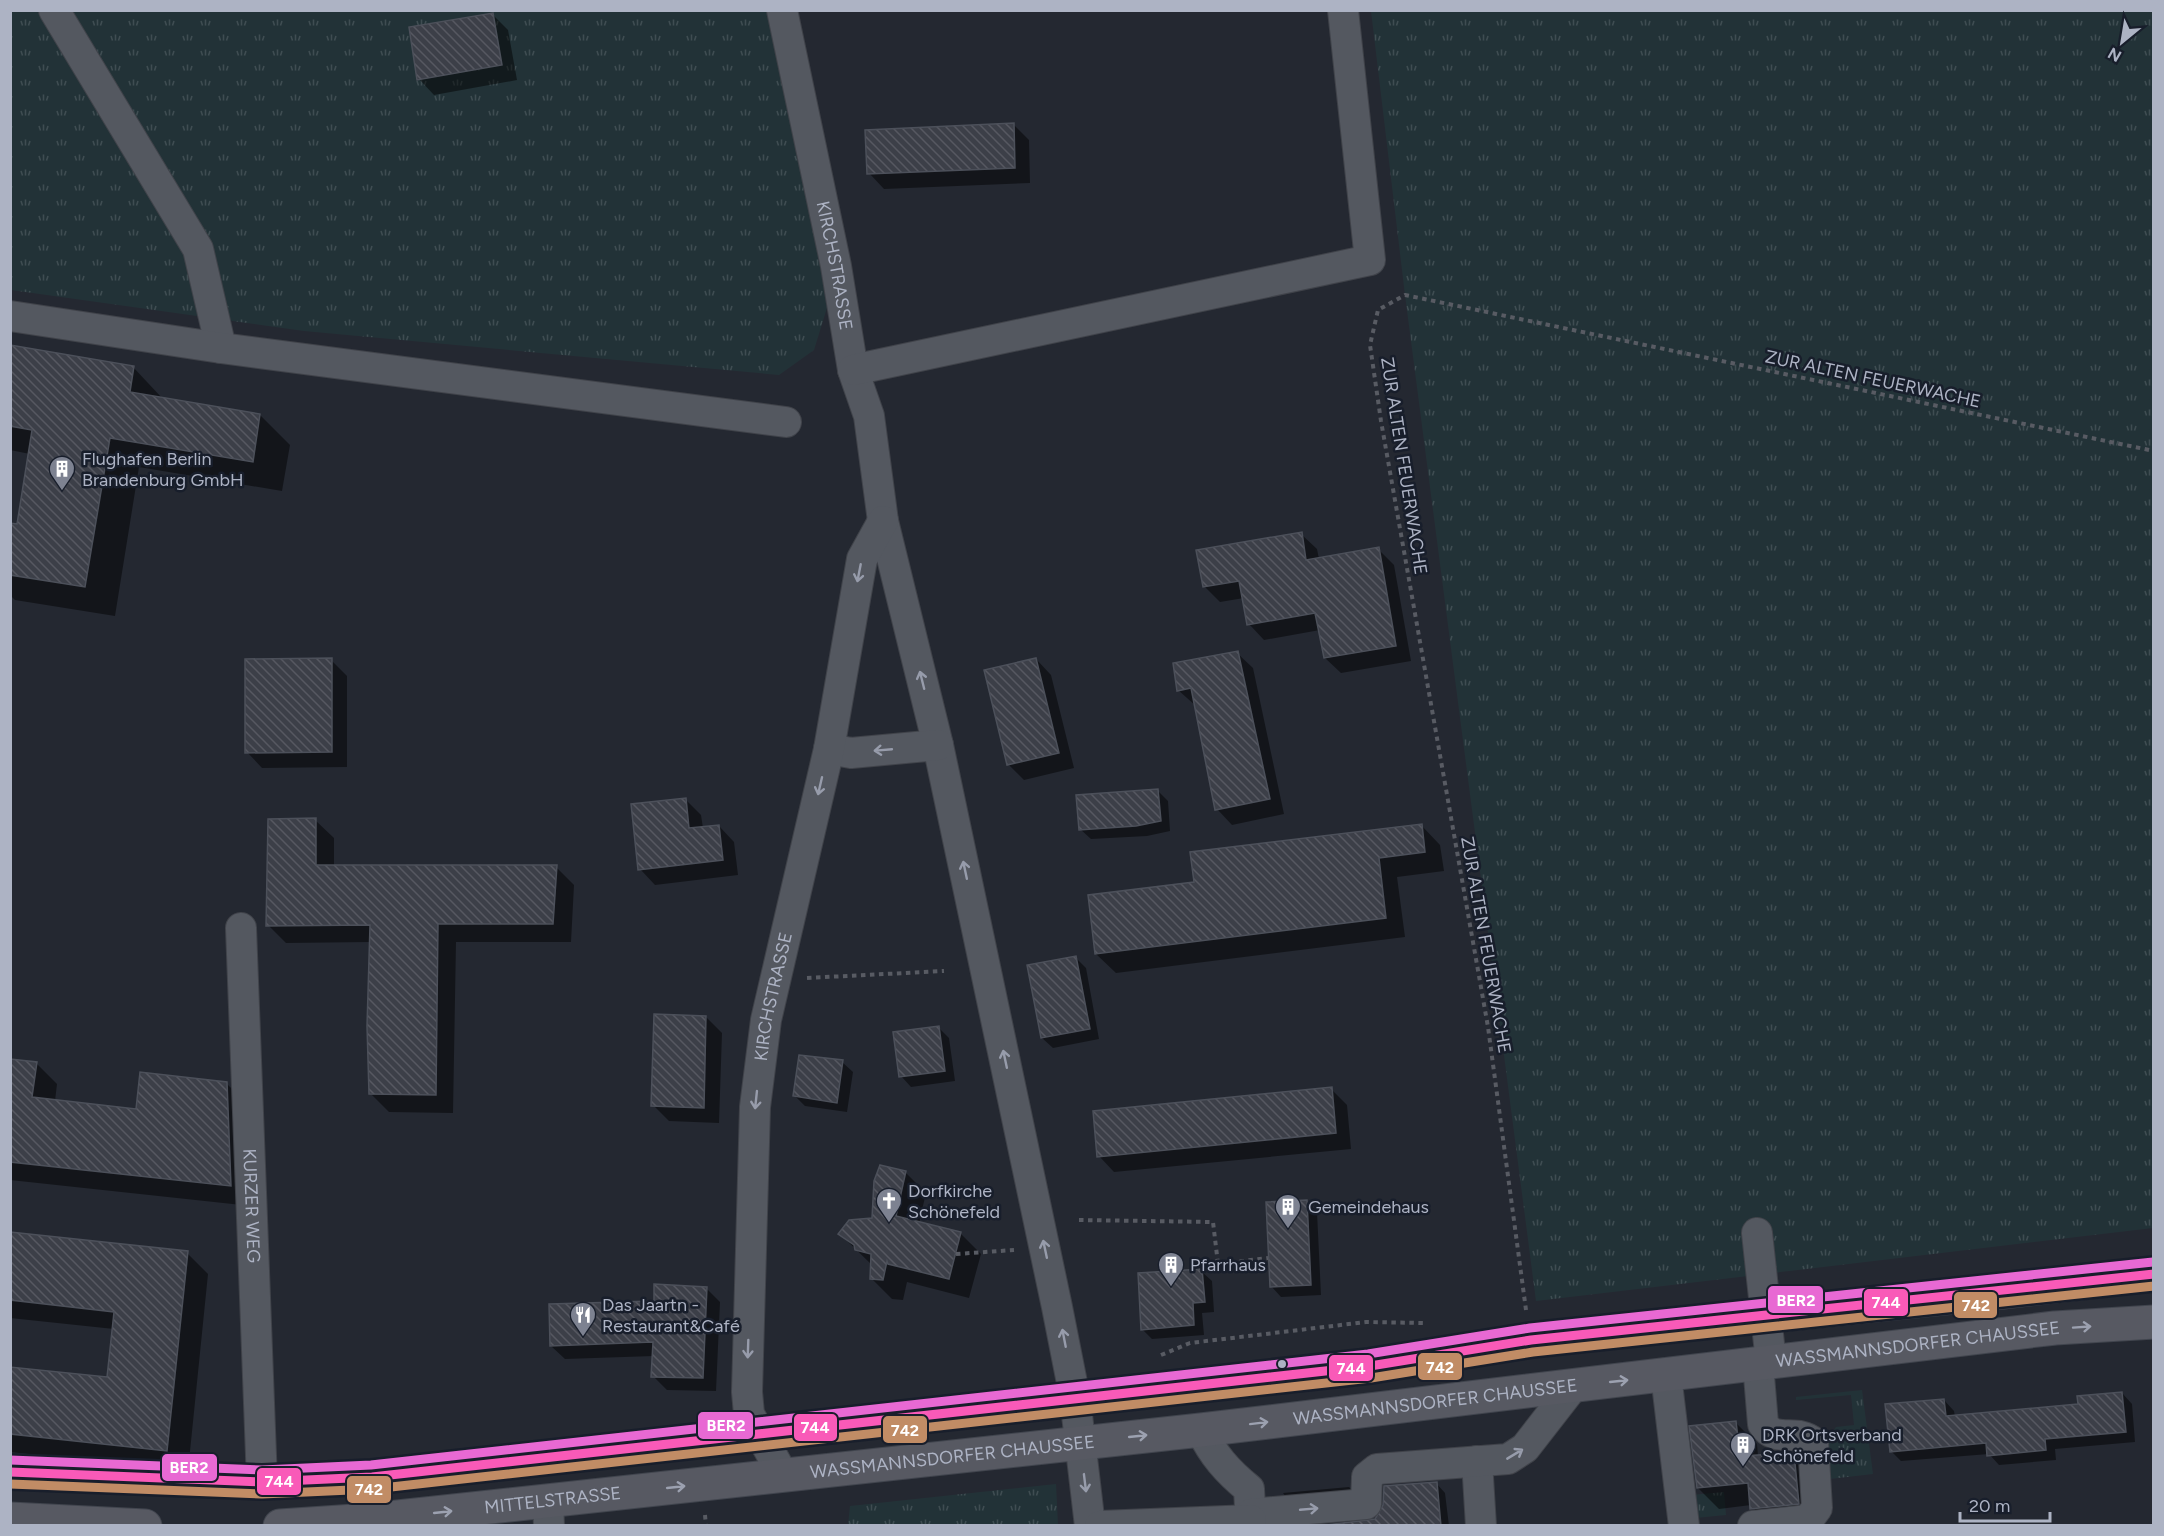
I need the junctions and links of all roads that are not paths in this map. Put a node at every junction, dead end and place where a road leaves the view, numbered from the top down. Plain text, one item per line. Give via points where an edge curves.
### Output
1 (54, 10) edge
2 (782, 10) edge
3 (1343, 10) edge
4 (10, 316) edge
5 (221, 348) junction
6 (853, 370) junction
7 (786, 422) dead end
8 (883, 521) junction
9 (938, 745) junction
10 (829, 749) junction
11 (241, 928) dead end
12 (1757, 1233) dead end
13 (2154, 1274) edge
14 (1766, 1315) junction
15 (2154, 1322) edge
16 (1764, 1363) junction
17 (1666, 1375) junction
18 (1574, 1386) junction
19 (1075, 1398) junction
20 (1201, 1430) junction
21 (760, 1435) junction
22 (1080, 1441) junction
23 (1477, 1461) junction
24 (10, 1472) edge
25 (783, 1475) junction
26 (262, 1482) junction
27 (719, 1482) joint
28 (549, 1513) edge
29 (1366, 1515) edge
30 (10, 1519) edge
31 (1251, 1520) edge
32 (145, 1526) edge
33 (280, 1526) edge
34 (1090, 1526) edge
35 (1100, 1526) edge
36 (1481, 1526) edge
37 (1684, 1526) edge
38 (1753, 1526) edge

1 - 5 street via 198,249
2 - 6 street, KIRCHSTRASSE via 836,266
3 - 6 street via 1370,260
4 - 5 street
5 - 7 street
6 - 8 street, KIRCHSTRASSE via 869,417
9 -> 8 street, KIRCHSTRASSE
8 -> 10 street, KIRCHSTRASSE via 862,559
9 -> 10 street via 851,753
19 -> 9 street, KIRCHSTRASSE
10 -> 21 street, KIRCHSTRASSE via 768,1003 755,1107 747,1392 749,1414
11 - 26 street, KURZER WEG
12 - 14 street
13 - 14 main road
14 - 16 street
14 - 19 main road via 1531,1340 1370,1366
16 -> 15 main road, WASSMANNSDORFER CHAUSSEE via 2055,1328
16 - 17 main road, WASSMANNSDORFER CHAUSSEE
16 - 38 street via 1763,1424 1777,1436 1798,1434 1812,1442 1817,1508 1808,1520
18 -> 17 main road, WASSMANNSDORFER CHAUSSEE
17 - 37 street
20 -> 18 main road, WASSMANNSDORFER CHAUSSEE
23 -> 18 street via 1508,1459 1525,1448
19 - 21 main road
19 - 22 street, KIRCHSTRASSE
22 -> 20 main road, WASSMANNSDORFER CHAUSSEE
20 - 31 street via 1212,1453 1249,1489
21 - 25 street, KIRCHSTRASSE
21 - 26 main road via 372,1477
22 - 25 main road, WASSMANNSDORFER CHAUSSEE
22 -> 34 street, KIRCHSTRASSE
23 - 29 street via 1377,1469 1367,1477
23 - 36 street
24 - 26 main road
25 - 27 main road, WASSMANNSDORFER CHAUSSEE
28 -> 27 main road, MITTELSTRASSE
33 -> 28 main road, MITTELSTRASSE
31 -> 29 street
30 - 32 main road
31 - 35 street

